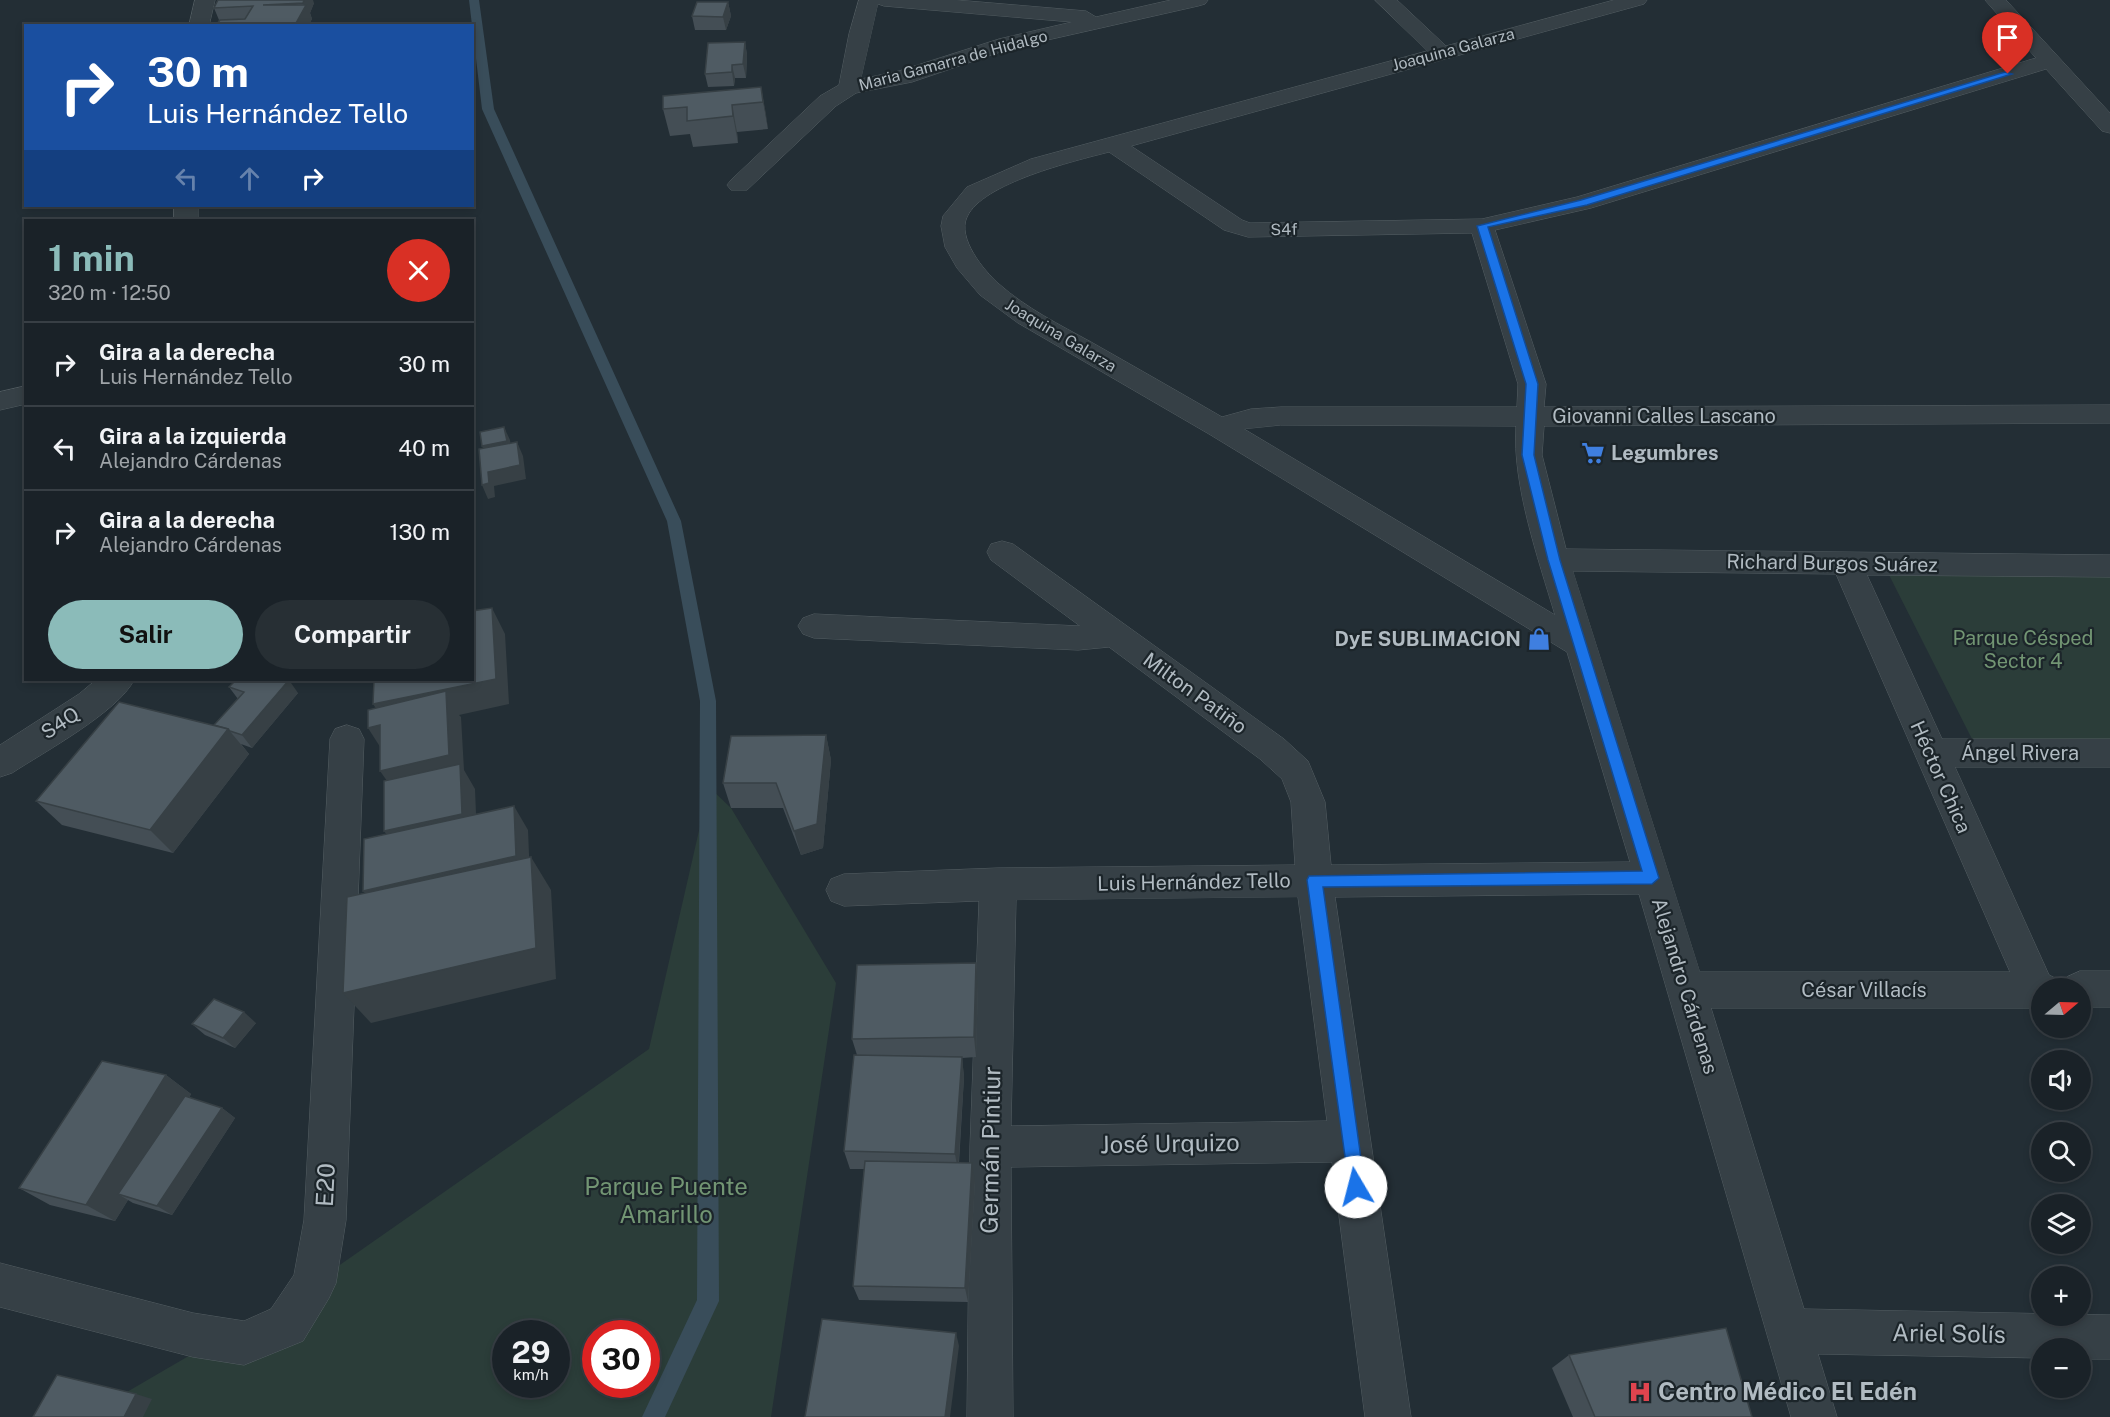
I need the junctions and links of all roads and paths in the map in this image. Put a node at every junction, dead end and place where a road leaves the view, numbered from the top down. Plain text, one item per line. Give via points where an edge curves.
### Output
1 (205, 0) edge
2 (869, 0) edge
3 (884, 0) edge
4 (1198, 0) edge
5 (1385, 0) edge
6 (1637, 0) edge
7 (1995, 0) edge
8 (1101, 23) junction
9 (199, 24) edge
10 (1440, 52) junction
11 (2052, 60) junction
12 (849, 88) junction
13 (2110, 126) edge
14 (1111, 143) junction
15 (739, 185) dead end
16 (1482, 226) junction
17 (24, 395) edge
18 (0, 401) edge
19 (2110, 414) edge
20 (1528, 416) junction
21 (1219, 427) junction
22 (1002, 552) dead end
23 (1554, 560) junction
24 (1847, 564) junction
25 (2110, 566) edge
26 (814, 626) dead end
27 (1113, 634) junction
28 (1580, 645) junction
29 (117, 681) edge
30 (347, 739) dead end
31 (1930, 753) junction
32 (2110, 753) edge
33 (0, 763) edge
34 (1652, 878) junction
35 (1314, 880) junction
36 (998, 884) junction
37 (844, 890) dead end
38 (2033, 978) edge
39 (2091, 989) edge
40 (2110, 989) edge
41 (1687, 990) junction
42 (2031, 990) edge
43 (1350, 1141) junction
44 (990, 1147) junction
45 (0, 1285) edge
46 (1788, 1331) junction
47 (2110, 1337) edge
48 (990, 1417) edge
49 (1388, 1417) edge
50 (1814, 1417) edge

1 - 9 street
2 - 12 street
3 - 8 street via 1077,15
4 - 8 street, Maria Gamarra de Hidalgo
5 - 10 street
6 - 10 street, Joaquina Galarza
7 - 11 street
8 - 12 street, Maria Gamarra de Hidalgo via 1006,43 904,77
10 - 14 street, Joaquina Galarza
11 - 13 street
11 - 16 street via 1584,202
12 - 15 street via 828,101
14 - 16 street, S4f via 1233,225 1248,230
14 - 21 street, Joaquina Galarza via 1039,164 975,192 955,216 953,236 957,247 976,276 1004,302
16 - 20 street, Alejandro Cárdenas via 1532,384
17 - 18 street
19 - 20 street, Giovanni Calles Lascano
20 - 21 street, Giovanni Calles Lascano via 1281,416 1251,418
20 - 23 street, Alejandro Cárdenas via 1528,455
21 - 28 street, Joaquina Galarza
22 - 27 street, Milton Patiño
23 - 24 street, Richard Burgos Suárez
23 - 28 street, Alejandro Cárdenas
24 - 25 street, Richard Burgos Suárez
24 - 31 street, Héctor Chica
26 - 27 street via 1078,638
27 - 35 street, Milton Patiño via 1272,749 1296,771 1308,802
28 - 34 street, Alejandro Cárdenas
29 - 33 street, S4Q via 91,703
30 - 45 street, E20 via 325,1220 314,1283 293,1317 287,1325 244,1343 193,1335
31 - 32 street, Ángel Rivera
31 - 38 street, Héctor Chica
34 - 35 street, Luis Hernández Tello
34 - 41 street, Alejandro Cárdenas
35 - 36 street, Luis Hernández Tello
35 - 43 street, Milton Patiño
36 - 37 street, Luis Hernández Tello
36 - 44 street, Germán Pintiur
39 - 40 street
41 - 42 street, César Villacís
41 - 46 street, Alejandro Cárdenas
43 - 44 street, José Urquizo
43 - 49 street, Milton Patiño
44 - 48 street, Germán Pintiur
46 - 47 street, Ariel Solís
46 - 50 street, Alejandro Cárdenas

